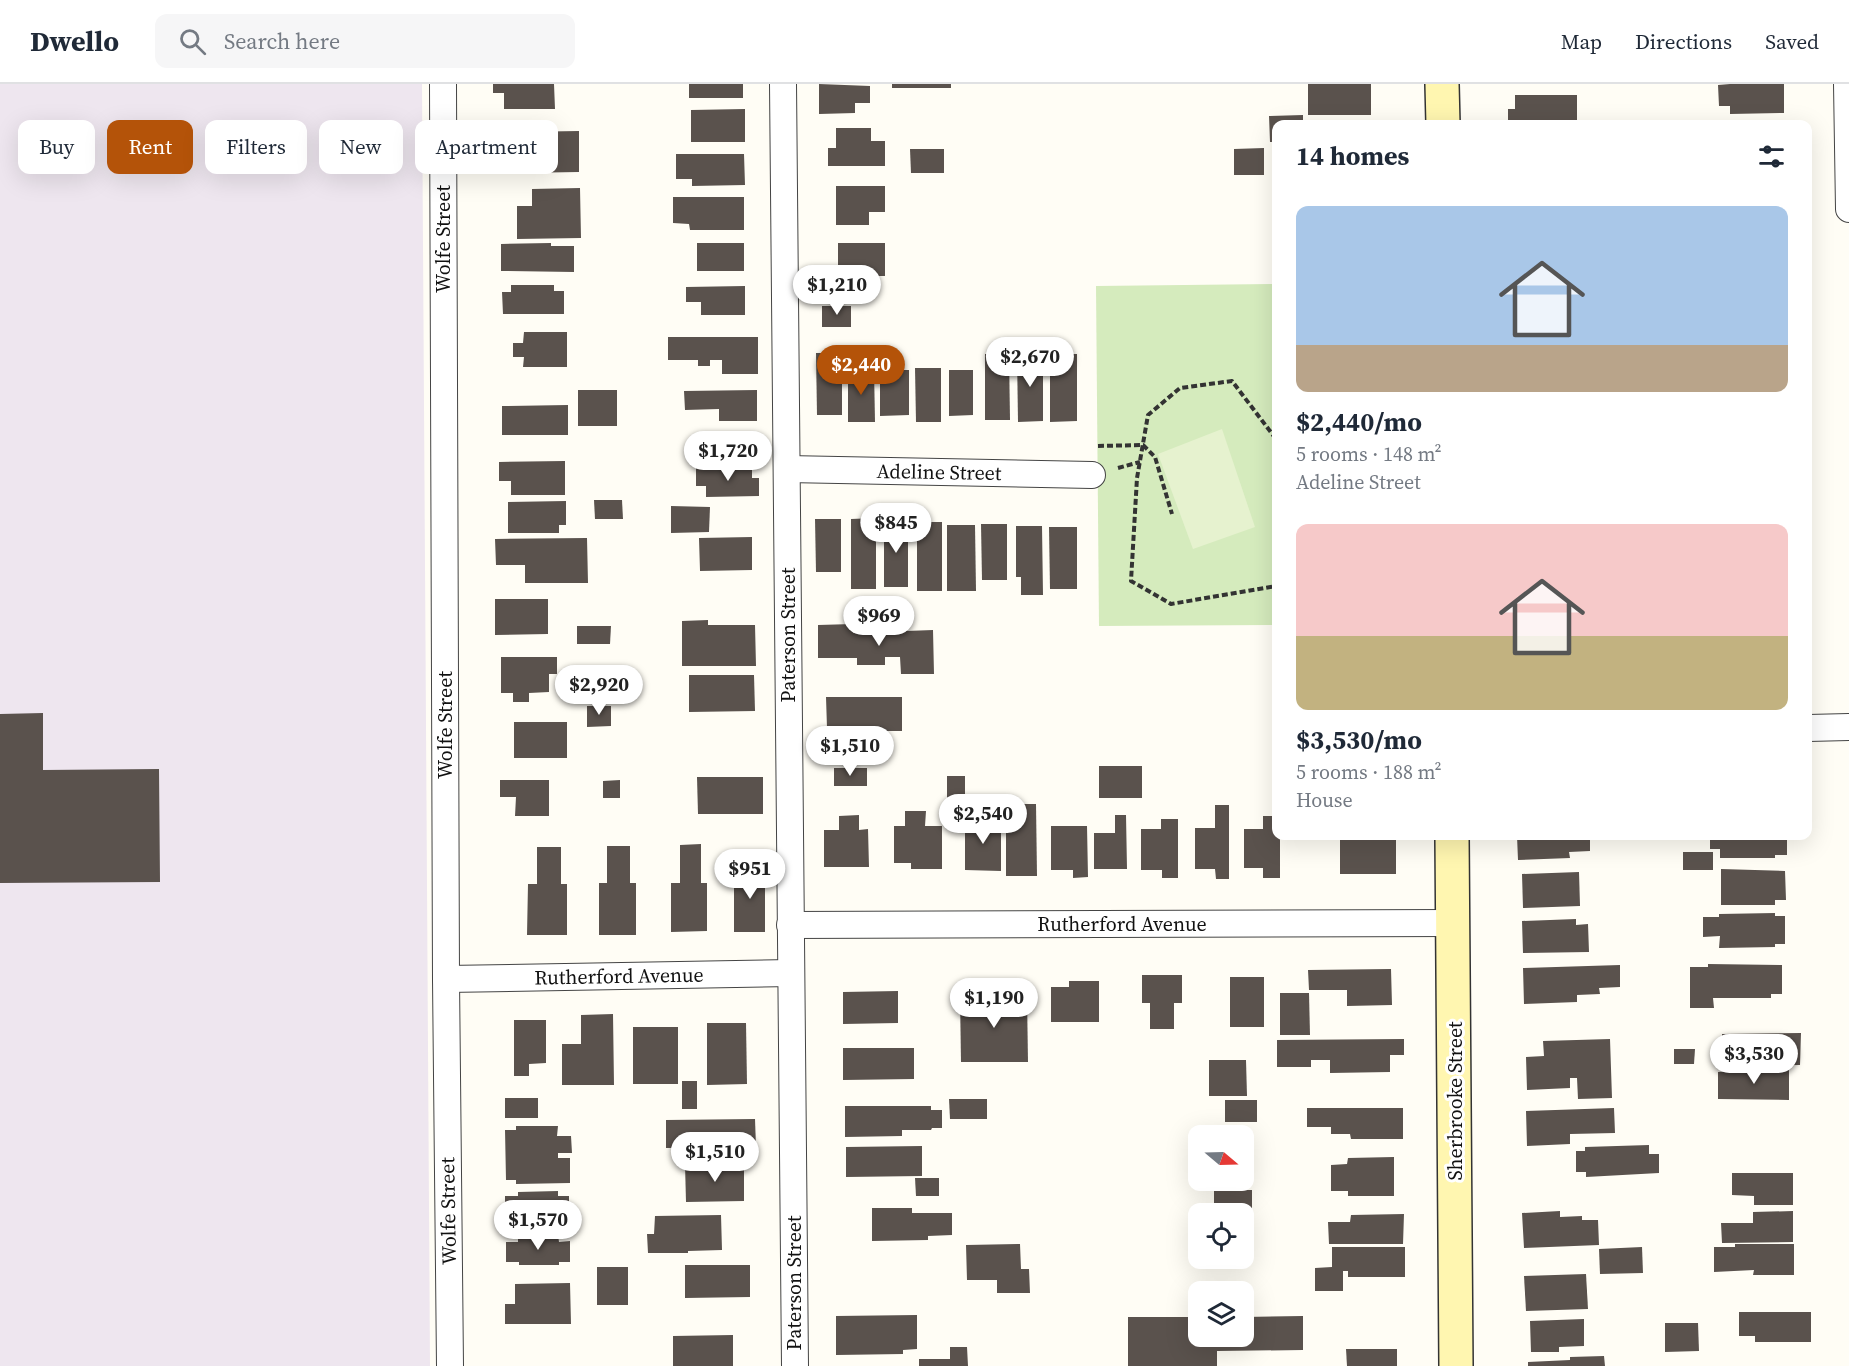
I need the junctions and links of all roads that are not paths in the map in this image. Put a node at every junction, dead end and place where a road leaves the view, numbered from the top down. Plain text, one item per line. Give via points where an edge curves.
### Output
1 (443, 84) edge
2 (783, 84) edge
3 (1442, 84) edge
4 (1847, 84) edge
5 (1443, 120) edge
6 (1849, 208) edge
7 (787, 469) junction
8 (1092, 475) dead end
9 (1849, 727) edge
10 (1812, 728) edge
11 (1452, 840) edge
12 (1454, 923) junction
13 (790, 924) junction
14 (791, 973) junction
15 (446, 979) junction
16 (450, 1366) edge
17 (795, 1366) edge
18 (1456, 1366) edge

1 - 15 street, Wolfe Street
2 - 7 street, Paterson Street
3 - 5 main road
4 - 6 street
7 - 8 street, Adeline Street
7 - 13 street, Paterson Street
9 - 10 street
11 - 12 main road, Sherbrooke Street
12 - 13 street, Rutherford Avenue
12 - 18 main road, Sherbrooke Street
13 - 14 street, Paterson Street
14 - 15 street, Rutherford Avenue
14 - 17 street, Paterson Street
15 - 16 street, Wolfe Street

